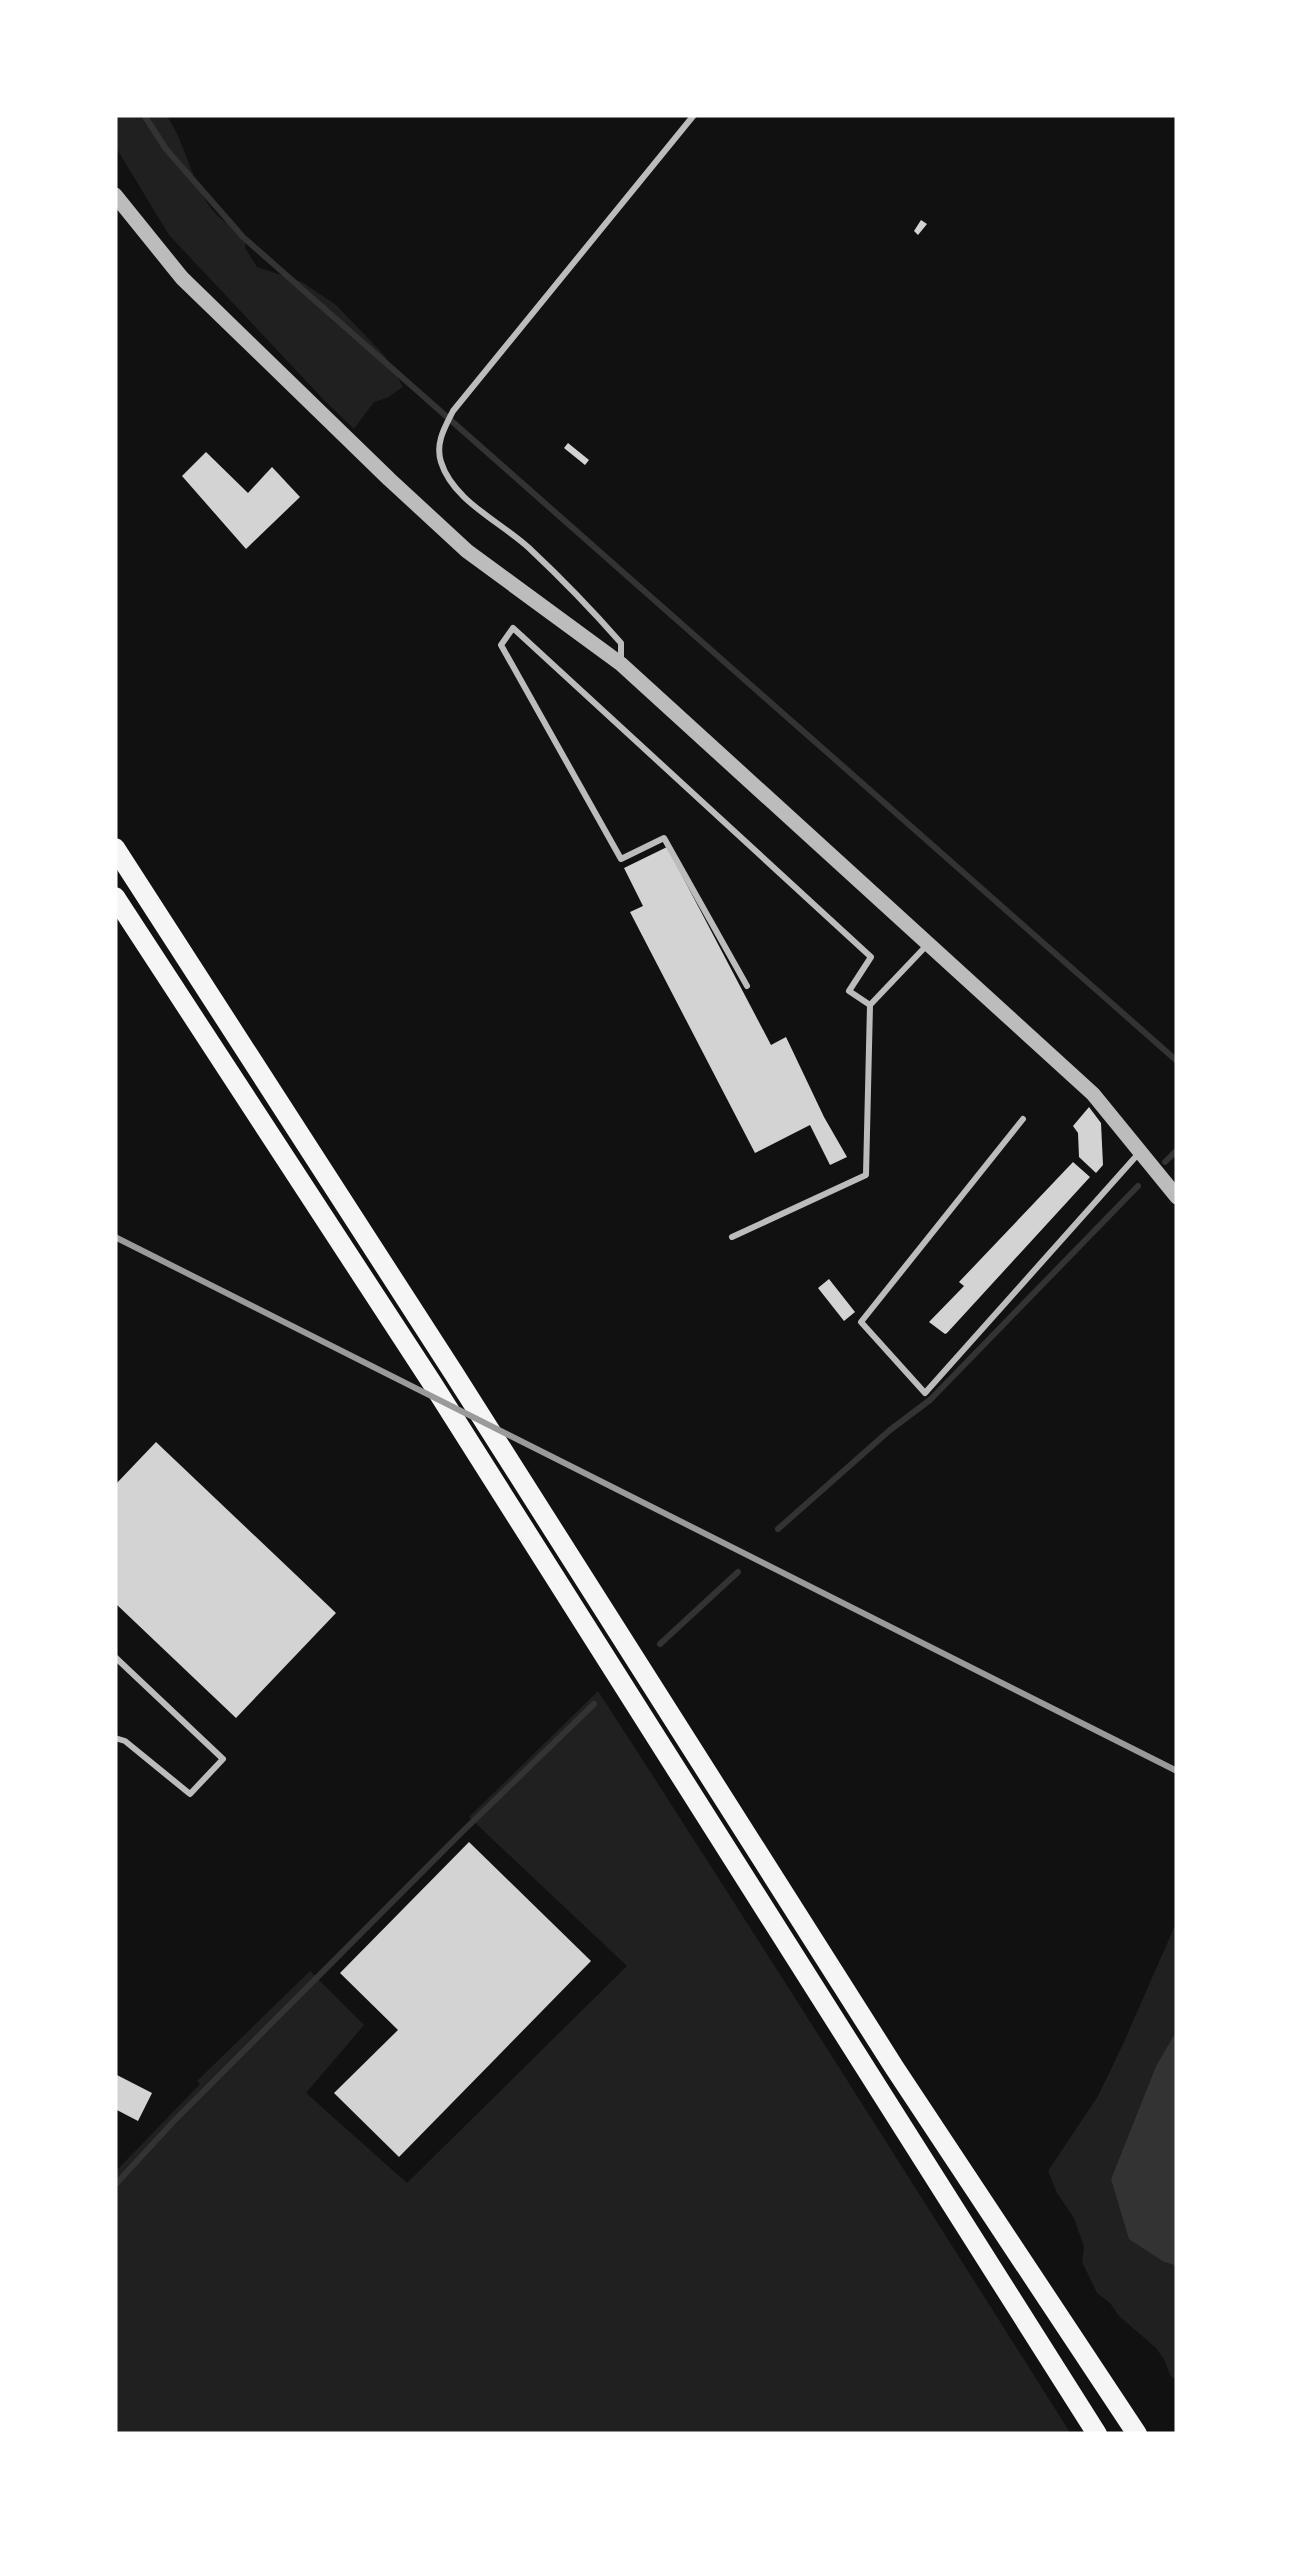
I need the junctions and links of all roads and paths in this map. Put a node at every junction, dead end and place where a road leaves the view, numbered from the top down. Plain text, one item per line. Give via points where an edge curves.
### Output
1 (694, 115) edge
2 (115, 195) edge
3 (621, 664) junction
4 (115, 848) edge
5 (115, 897) edge
6 (928, 944) junction
7 (747, 986) dead end
8 (870, 1005) junction
9 (1023, 1119) dead end
10 (1140, 1152) junction
11 (1177, 1197) edge
12 (732, 1237) dead end
13 (115, 1657) edge
14 (115, 1738) edge
15 (1097, 2434) edge
16 (1137, 2434) edge

1 - 3 lane via 440,435 449,480 592,609 621,643
2 - 3 street via 182,278 441,527
3 - 6 street
4 - 16 highway via 894,2067
5 - 15 highway
6 - 8 lane
6 - 10 street via 1093,1094
7 - 8 lane via 664,838 622,859 501,645 513,628 871,957 849,991
8 - 12 lane via 866,1175
9 - 10 lane via 861,1322 924,1393
10 - 11 street
13 - 14 lane via 222,1758 190,1794

